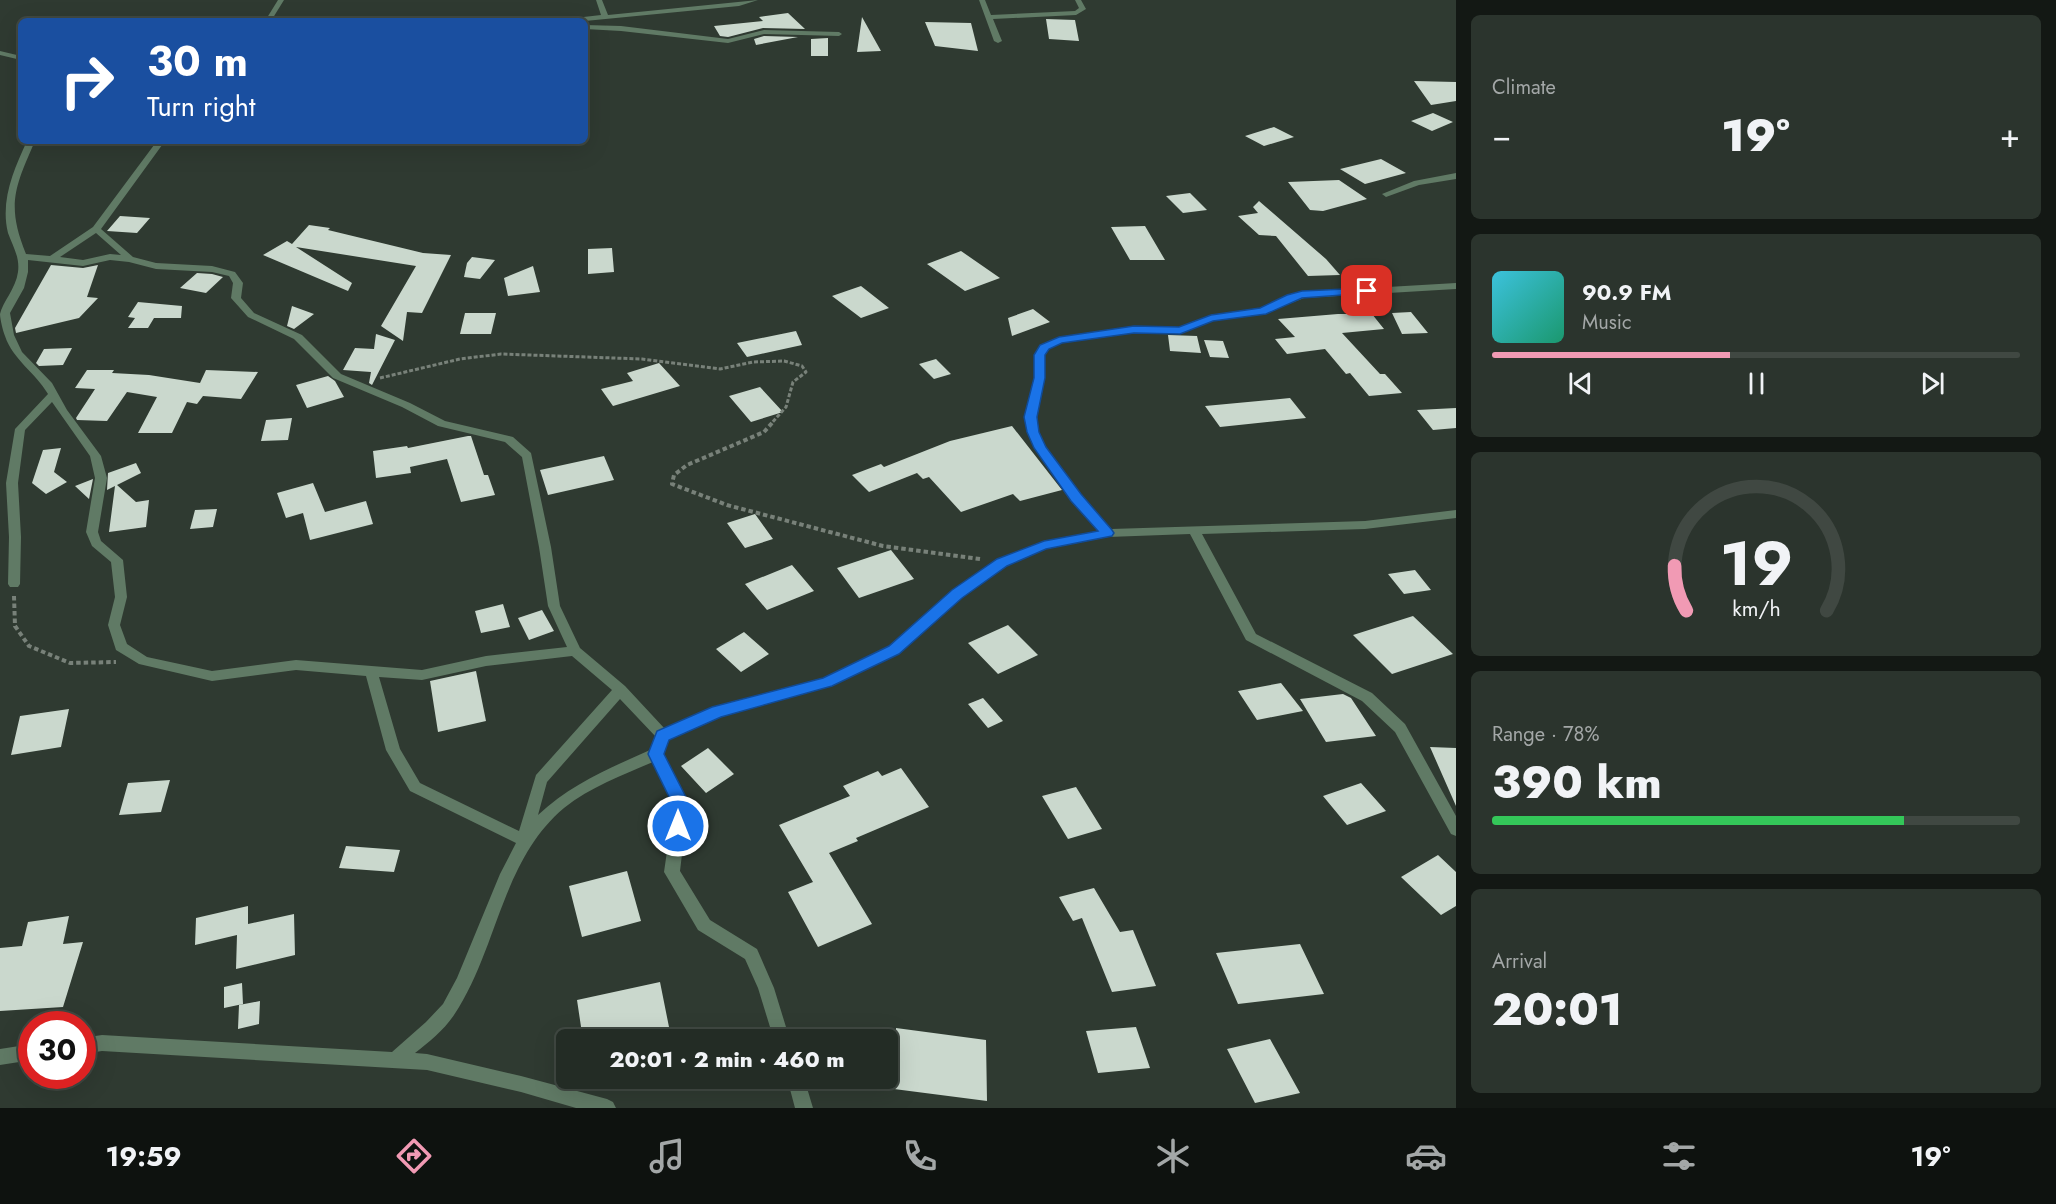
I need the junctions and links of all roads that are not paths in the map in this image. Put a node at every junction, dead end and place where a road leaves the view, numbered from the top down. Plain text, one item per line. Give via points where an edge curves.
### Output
1 (281, 0) edge
2 (599, 0) edge
3 (754, 0) edge
4 (982, 0) edge
5 (1078, 0) edge
6 (605, 16) junction
7 (988, 17) junction
8 (270, 18) edge
9 (588, 18) edge
10 (588, 27) edge
11 (838, 34) dead end
12 (998, 40) dead end
13 (0, 53) edge
14 (18, 57) edge
15 (30, 144) edge
16 (159, 144) edge
17 (1456, 176) edge
18 (1386, 194) dead end
19 (96, 230) junction
20 (23, 257) junction
21 (51, 259) junction
22 (129, 259) junction
23 (1456, 286) edge
24 (53, 394) junction
25 (1456, 514) edge
26 (1194, 531) junction
27 (1108, 533) junction
28 (14, 584) road end
29 (575, 651) junction
30 (371, 671) junction
31 (620, 690) junction
32 (663, 736) junction
33 (656, 754) junction
34 (1456, 830) edge
35 (524, 840) junction
36 (779, 1029) edge
37 (96, 1044) edge
38 (18, 1054) edge
39 (0, 1057) edge
40 (396, 1059) junction
41 (798, 1089) edge
42 (608, 1108) edge
43 (804, 1108) edge

1 - 8 street
2 - 6 street
3 - 6 street
4 - 7 street
5 - 7 street via 1083,9 1076,14
6 - 9 street
7 - 12 street
10 - 11 street via 624,27 659,35 731,41 765,32
13 - 14 street
15 - 20 street via 9,204 12,231
16 - 19 street
17 - 18 street
19 - 21 street
19 - 22 street
20 - 21 street
20 - 24 street via 19,288 5,313 9,335 18,353
21 - 22 street via 83,263 110,257
22 - 29 street via 156,266 232,274 238,283 236,298 251,315 298,338 337,375 442,424 509,439 527,456 554,606
23 - 27 street via 1302,295 1263,311 1211,318 1180,330 1134,329 1059,340 1044,347 1030,417 1033,432 1076,498
24 - 28 street via 20,429 12,483
24 - 30 street via 95,456 101,478 92,532 96,543 117,560 121,597 114,625 121,647 144,661 212,676 296,665
25 - 26 street via 1365,525
26 - 27 street
26 - 34 street via 1251,637 1367,697 1400,728
27 - 32 street via 1044,545 1002,562 957,594 894,650 827,682 717,712
29 - 30 street via 486,661 422,675
29 - 31 street
30 - 35 street via 393,750 415,787
31 - 32 street
31 - 35 street via 541,779
32 - 33 street
33 - 35 street via 585,787 558,805
33 - 36 street via 681,803 672,872 704,925 751,954
35 - 40 street via 448,1010
37 - 40 street
38 - 39 street
40 - 42 street via 427,1062
41 - 43 street

